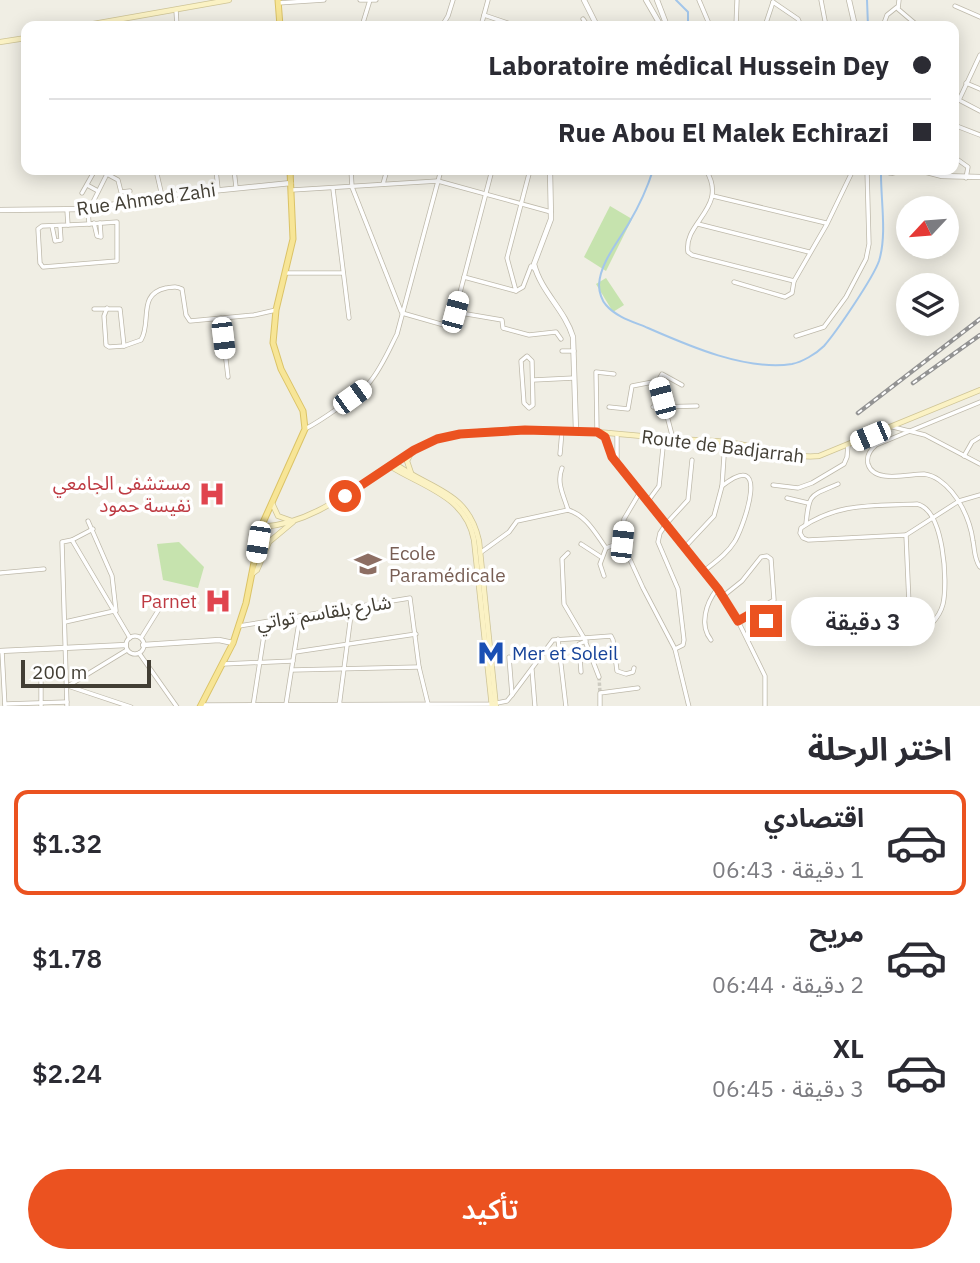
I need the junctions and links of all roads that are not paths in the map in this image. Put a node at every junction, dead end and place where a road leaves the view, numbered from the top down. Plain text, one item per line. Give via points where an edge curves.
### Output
1 (229, 0) edge
2 (324, 0) edge
3 (360, 0) edge
4 (370, 0) edge
5 (376, 0) edge
6 (453, 0) edge
7 (488, 0) edge
8 (584, 0) edge
9 (646, 0) edge
10 (657, 0) edge
11 (699, 0) edge
12 (737, 0) edge
13 (821, 0) edge
14 (849, 0) edge
15 (899, 0) edge
16 (278, 1) edge
17 (773, 1) edge
18 (955, 6) dead end
19 (897, 7) junction
20 (176, 10) junction
21 (484, 15) junction
22 (980, 17) edge
23 (111, 21) edge
24 (177, 21) edge
25 (280, 21) edge
26 (364, 21) edge
27 (445, 21) edge
28 (482, 21) edge
29 (501, 21) edge
30 (594, 21) edge
31 (658, 21) edge
32 (665, 21) edge
33 (708, 21) edge
34 (736, 21) edge
35 (767, 21) edge
36 (799, 21) edge
37 (826, 21) edge
38 (854, 21) edge
39 (885, 21) edge
40 (912, 21) edge
41 (21, 39) edge
42 (0, 42) edge
43 (980, 55) edge
44 (977, 66) edge
45 (967, 83) junction
46 (980, 89) edge
47 (980, 111) edge
48 (959, 127) edge
49 (980, 135) edge
50 (959, 161) edge
51 (92, 175) edge
52 (99, 175) edge
53 (106, 175) edge
54 (112, 175) edge
55 (157, 175) edge
56 (216, 175) edge
57 (235, 175) edge
58 (290, 175) edge
59 (351, 175) edge
60 (386, 175) edge
61 (440, 175) edge
62 (491, 175) edge
63 (529, 175) edge
64 (550, 175) edge
65 (709, 175) edge
66 (851, 175) edge
67 (867, 175) edge
68 (938, 175) edge
69 (966, 177) junction
70 (980, 177) edge
71 (104, 179) junction
72 (438, 181) junction
73 (383, 184) junction
74 (87, 185) junction
75 (291, 186) junction
76 (236, 187) junction
77 (352, 187) junction
78 (333, 189) junction
79 (218, 190) junction
80 (98, 191) junction
81 (130, 191) dead end
82 (82, 193) dead end
83 (486, 194) junction
84 (162, 196) junction
85 (713, 196) junction
86 (520, 204) junction
87 (89, 208) junction
88 (0, 210) edge
89 (67, 210) junction
90 (551, 212) junction
91 (89, 224) junction
92 (698, 224) junction
93 (827, 224) junction
94 (68, 225) junction
95 (52, 226) junction
96 (60, 226) junction
97 (809, 252) junction
98 (535, 269) junction
99 (283, 273) junction
100 (343, 273) junction
101 (464, 277) junction
102 (794, 281) junction
103 (734, 282) dead end
104 (516, 291) junction
105 (107, 308) junction
106 (94, 309) dead end
107 (276, 310) junction
108 (455, 312) junction
109 (402, 313) junction
110 (221, 318) junction
111 (349, 318) dead end
112 (796, 336) dead end
113 (561, 339) dead end
114 (124, 346) junction
115 (562, 351) dead end
116 (574, 351) junction
117 (614, 374) dead end
118 (228, 377) dead end
119 (575, 378) junction
120 (533, 380) junction
121 (658, 381) junction
122 (682, 385) dead end
123 (980, 390) edge
124 (980, 401) edge
125 (664, 406) junction
126 (697, 406) dead end
127 (609, 407) dead end
128 (653, 407) dead end
129 (891, 427) junction
130 (305, 429) junction
131 (562, 431) junction
132 (576, 431) junction
133 (913, 431) junction
134 (597, 432) junction
135 (617, 433) junction
136 (980, 437) edge
137 (664, 438) junction
138 (673, 439) junction
139 (848, 445) junction
140 (414, 450) junction
141 (559, 454) dead end
142 (724, 456) dead end
143 (964, 456) junction
144 (692, 460) dead end
145 (618, 463) junction
146 (980, 464) edge
147 (392, 465) junction
148 (562, 468) dead end
149 (384, 470) junction
150 (400, 472) junction
151 (412, 474) junction
152 (838, 484) dead end
153 (773, 485) dead end
154 (722, 486) junction
155 (640, 492) junction
156 (980, 495) edge
157 (786, 498) dead end
158 (648, 501) junction
159 (959, 502) junction
160 (272, 503) junction
161 (808, 503) junction
162 (568, 510) junction
163 (933, 518) junction
164 (88, 521) dead end
165 (293, 521) junction
166 (666, 524) junction
167 (806, 525) junction
168 (261, 527) junction
169 (93, 529) junction
170 (906, 535) junction
171 (72, 540) junction
172 (622, 542) junction
173 (581, 544) dead end
174 (606, 548) junction
175 (684, 548) junction
176 (480, 553) junction
177 (568, 553) dead end
178 (601, 557) junction
179 (980, 567) edge
180 (44, 569) dead end
181 (704, 571) junction
182 (0, 573) edge
183 (252, 574) junction
184 (604, 576) dead end
185 (718, 589) junction
186 (722, 597) junction
187 (166, 598) dead end
188 (352, 607) junction
189 (761, 608) junction
190 (115, 612) junction
191 (300, 616) junction
192 (738, 621) junction
193 (766, 621) dead end
194 (65, 622) junction
195 (266, 622) junction
196 (239, 626) junction
197 (416, 634) junction
198 (130, 638) junction
199 (558, 639) junction
200 (585, 639) junction
201 (711, 640) dead end
202 (142, 642) junction
203 (233, 643) junction
204 (348, 644) junction
205 (127, 647) junction
206 (66, 648) junction
207 (675, 649) junction
208 (1, 651) edge
209 (295, 652) junction
210 (139, 653) junction
211 (509, 657) dead end
212 (293, 661) junction
213 (260, 662) junction
214 (223, 664) junction
215 (419, 667) junction
216 (634, 668) dead end
217 (344, 669) junction
218 (292, 670) junction
219 (532, 670) junction
220 (581, 671) dead end
221 (41, 676) dead end
222 (599, 677) tunnel mouth
223 (68, 687) junction
224 (638, 688) dead end
225 (512, 695) junction
226 (67, 704) edge
227 (428, 704) junction
228 (5, 705) edge
229 (41, 705) edge
230 (340, 705) edge
231 (421, 705) edge
232 (450, 705) edge
233 (494, 705) edge
234 (131, 706) edge
235 (177, 706) edge
236 (201, 706) edge
237 (227, 706) edge
238 (253, 706) edge
239 (286, 706) edge
240 (535, 706) edge
241 (566, 706) edge
242 (600, 706) edge
243 (689, 706) edge
244 (765, 706) edge

1 - 20 main road
2 - 16 street
3 - 4 street
4 - 5 street
4 - 26 street
6 - 27 street
7 - 21 street
8 - 30 street
9 - 31 street
10 - 32 street
11 - 33 street
12 - 34 street
13 - 37 street
14 - 38 street
15 - 19 street
16 - 25 main road
17 - 35 street
17 - 36 street
18 - 22 street
19 - 39 street
19 - 40 street
20 - 23 main road
20 - 24 street
21 - 28 street
21 - 29 street
41 - 42 main road
43 - 44 street
44 - 45 street
45 - 46 street
45 - 47 street via 959,100
48 - 49 street
50 - 69 street via 968,167
51 - 74 street
52 - 71 street
53 - 71 street
54 - 81 street via 121,192
55 - 84 street
56 - 79 street
57 - 76 street
58 - 75 main road
59 - 77 street
60 - 73 street
61 - 72 street
62 - 83 street
63 - 86 street
64 - 90 street
65 - 85 street
66 - 93 street
67 - 112 street via 866,259 824,327
68 - 69 street
69 - 70 street
71 - 80 street
72 - 73 street
72 - 83 street
72 - 109 street
73 - 77 street
74 - 80 street
74 - 82 street
75 - 76 street, Rue Ahmed Zahi
75 - 78 street
75 - 99 main road via 293,239
76 - 79 street, Rue Ahmed Zahi
77 - 78 street
77 - 109 street
78 - 100 street
79 - 84 street, Rue Ahmed Zahi
80 - 87 street
83 - 86 street
83 - 101 street
84 - 87 street, Rue Ahmed Zahi
85 - 92 street
85 - 93 street
86 - 90 street
86 - 104 street via 507,258
87 - 89 street, Rue Ahmed Zahi
87 - 91 street
88 - 89 street, Rue Ahmed Zahi
89 - 94 street
90 - 98 street
91 - 94 street
91 - 95 street via 117,222 117,261 43,267 38,229
92 - 97 street
92 - 102 street via 687,248 692,256
93 - 97 street
94 - 96 street
95 - 96 street
95 - 96 street via 55,242 61,240
97 - 102 street
98 - 104 street via 531,266 523,287
98 - 116 street via 570,326
99 - 100 street
99 - 107 main road
100 - 111 street
101 - 104 street
101 - 108 street
102 - 103 street via 792,293 785,297
105 - 106 street
105 - 114 street via 120,309
105 - 114 street via 106,345
107 - 110 street
107 - 130 main road via 276,356 303,411
108 - 109 street via 451,327
108 - 113 street via 502,320 503,328 529,335 556,332
109 - 130 street via 393,342 368,385
110 - 114 street via 190,321 182,289 161,289 147,303 145,335
110 - 118 street
115 - 116 street
116 - 119 street
117 - 134 street via 596,372
119 - 120 street
119 - 132 street
120 - 120 street via 532,361 527,356 521,360 524,403 529,408 533,405
121 - 122 street via 662,374
121 - 125 street
121 - 127 street via 632,386 628,409
123 - 129 main road, Route de Badjarrah
124 - 133 street
125 - 126 street
125 - 128 street
125 - 138 street
129 - 133 street
129 - 139 main road, Route de Badjarrah
130 - 160 main road
131 - 132 main road, Route de Badjarrah
131 - 140 main road, Route de Badjarrah via 460,434
131 - 141 street
132 - 134 main road, Route de Badjarrah
133 - 143 street
133 - 159 street via 873,448 868,457 872,470 884,476 930,475 943,482
134 - 135 main road, Route de Badjarrah
134 - 145 street via 605,437
135 - 137 main road, Route de Badjarrah
135 - 145 street
136 - 143 street
137 - 138 main road, Route de Badjarrah
137 - 158 street via 659,486
138 - 139 main road, Route de Badjarrah via 725,442 810,457
139 - 153 street via 844,464 812,484 798,488
140 - 147 main road, Route de Badjarrah
140 - 151 main road via 407,461
142 - 154 street
143 - 146 street
144 - 166 street via 688,500
145 - 155 street
147 - 149 main road, Route de Badjarrah
147 - 150 main road
147 - 151 main road
148 - 162 street via 559,476
149 - 150 main road
149 - 165 main road, Route de Badjarrah via 345,496
150 - 233 main road via 453,502 471,527
151 - 176 main road via 463,506 477,531
152 - 161 street via 810,497
154 - 175 street via 711,521
154 - 181 street via 738,475 752,484 735,541
155 - 158 street
155 - 172 street via 624,519
156 - 159 street
157 - 161 street
158 - 166 street
159 - 163 street
159 - 179 street
160 - 165 main road via 278,516
160 - 168 main road
161 - 167 street
162 - 174 street via 584,520
162 - 176 street via 517,521
163 - 167 street via 922,505 876,506 835,510
163 - 170 street
163 - 170 street via 943,554 943,605 918,634 910,627
164 - 169 street
165 - 168 main road
165 - 183 main road via 269,542
166 - 175 street
166 - 207 street via 659,542 678,589 684,640
167 - 170 street via 800,533 808,540
168 - 183 main road
169 - 171 street
169 - 190 street via 112,576
171 - 190 street
171 - 194 street via 62,542
172 - 174 street
172 - 207 street
173 - 178 street
174 - 178 street
175 - 181 street
176 - 233 main road
177 - 200 street via 562,559 564,604
178 - 184 street
180 - 182 street
181 - 185 street
183 - 196 main road
185 - 186 street
185 - 201 street via 706,608 705,633
186 - 189 street via 764,556 769,557 775,595 772,603
186 - 192 street
187 - 202 street
188 - 191 street, شارع بلقاسم تواتي
188 - 197 street, شارع بلقاسم تواتي via 410,598
188 - 204 street
189 - 192 street
189 - 193 street
190 - 194 street
190 - 198 street
191 - 195 street, شارع بلقاسم تواتي
191 - 209 street
192 - 244 street via 765,677
194 - 206 street
195 - 196 street, شارع بلقاسم تواتي
195 - 213 street
196 - 203 main road
197 - 204 street
197 - 215 street
198 - 202 street via 136,636
198 - 205 street
199 - 200 street
199 - 219 street via 550,642
199 - 241 street
200 - 216 street via 611,636 617,671 630,673
200 - 220 street via 579,644
200 - 222 street
202 - 203 street
202 - 210 street
203 - 214 main road
204 - 209 street
204 - 217 street
205 - 206 street
205 - 210 street via 133,654
205 - 223 street
206 - 208 street
206 - 223 street
207 - 243 street
208 - 228 street
209 - 212 street
210 - 235 street
211 - 225 street
212 - 213 street
212 - 218 street
213 - 214 street
213 - 238 street
214 - 236 main road
215 - 217 street
215 - 227 street
217 - 218 street
217 - 230 street
218 - 239 street
219 - 225 street
219 - 240 street
221 - 229 street
223 - 226 street
223 - 234 street
224 - 242 street via 600,693
225 - 233 street
226 - 229 street
227 - 231 street
227 - 232 street
228 - 229 street
230 - 231 street
230 - 239 street
232 - 233 street
236 - 237 street
237 - 238 street
238 - 239 street

